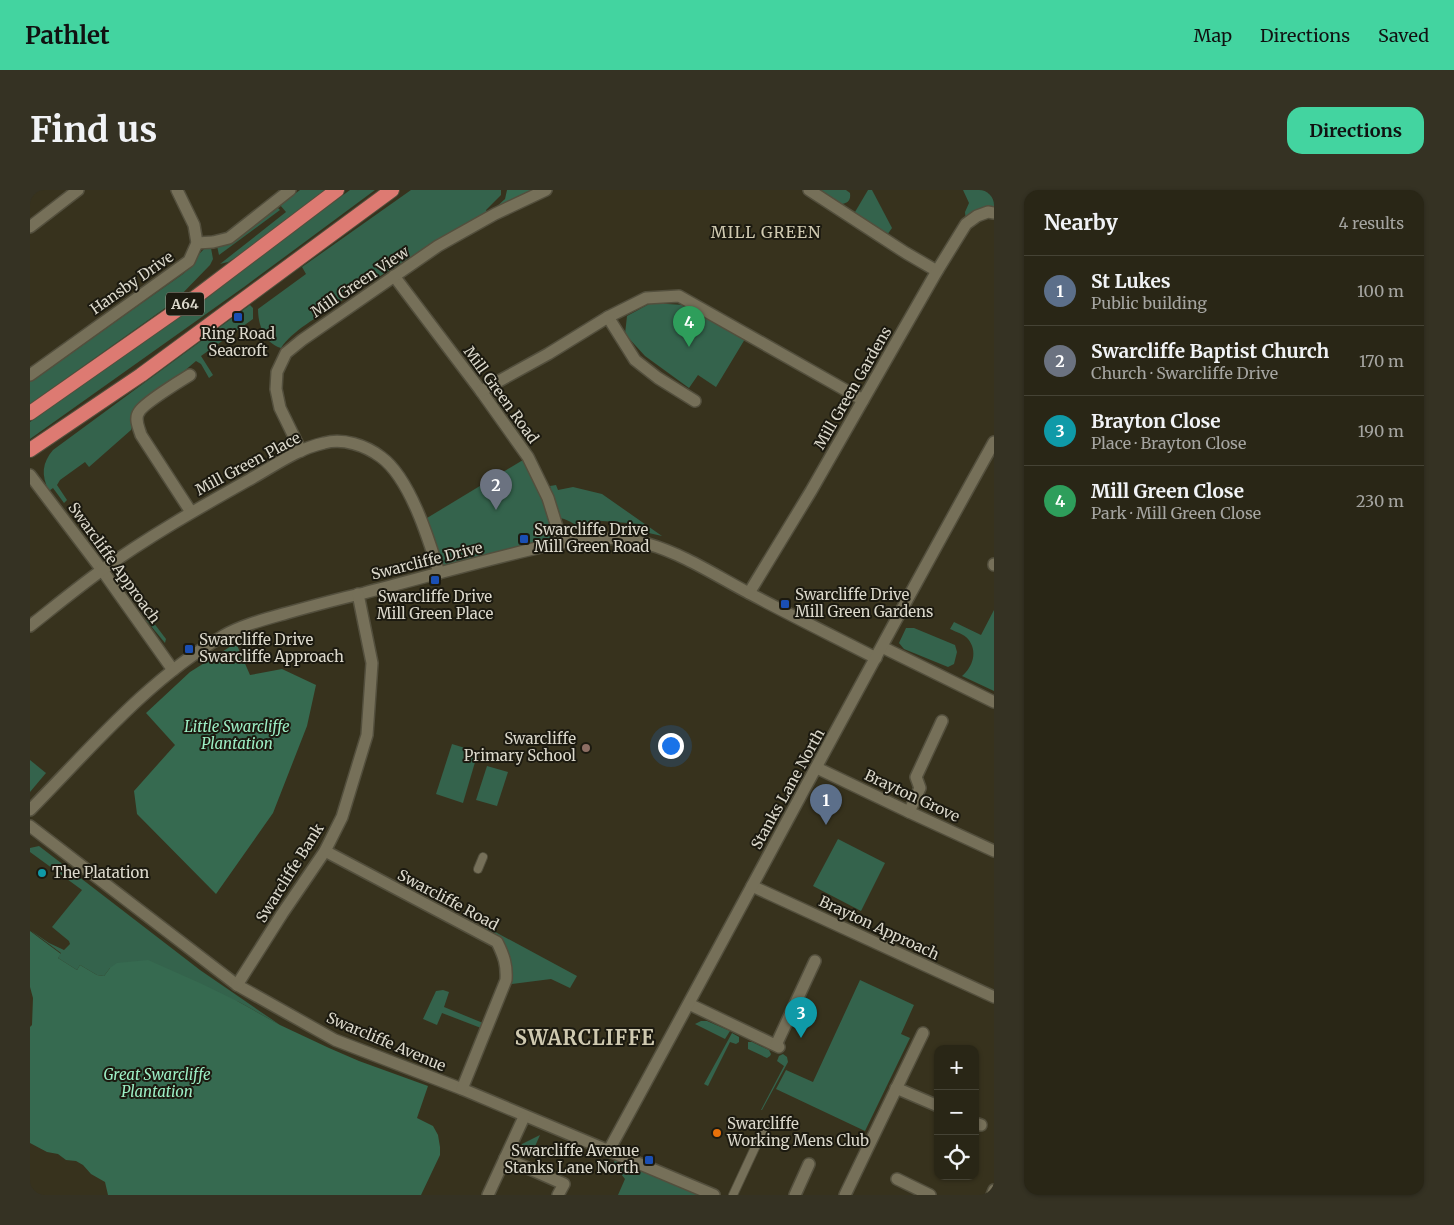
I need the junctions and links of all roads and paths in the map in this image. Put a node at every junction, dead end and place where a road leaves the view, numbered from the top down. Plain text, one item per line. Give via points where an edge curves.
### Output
1 (78, 190) edge
2 (177, 190) edge
3 (290, 190) edge
4 (337, 190) edge
5 (392, 190) edge
6 (546, 190) edge
7 (809, 190) edge
8 (994, 213) edge
9 (30, 227) edge
10 (197, 243) junction
11 (937, 271) junction
12 (394, 276) junction
13 (608, 317) junction
14 (30, 374) edge
15 (193, 375) dead end
16 (481, 391) junction
17 (863, 400) junction
18 (694, 401) dead end
19 (30, 413) edge
20 (994, 442) edge
21 (30, 450) edge
22 (301, 451) junction
23 (30, 475) edge
24 (190, 512) junction
25 (562, 543) junction
26 (102, 570) junction
27 (440, 573) junction
28 (749, 593) junction
29 (358, 594) junction
30 (30, 626) edge
31 (879, 653) junction
32 (173, 670) junction
33 (994, 702) edge
34 (942, 721) dead end
35 (818, 768) junction
36 (30, 810) edge
37 (909, 812) junction
38 (30, 826) edge
39 (325, 851) junction
40 (994, 851) edge
41 (483, 857) dead end
42 (478, 869) dead end
43 (752, 886) junction
44 (815, 961) dead end
45 (238, 985) junction
46 (994, 997) edge
47 (689, 1004) junction
48 (922, 1033) dead end
49 (896, 1088) junction
50 (462, 1090) junction
51 (934, 1104) edge
52 (524, 1117) junction
53 (765, 1126) dead end
54 (609, 1150) junction
55 (506, 1158) junction
56 (808, 1164) dead end
57 (898, 1179) dead end
58 (994, 1190) edge
59 (488, 1195) edge
60 (558, 1195) edge
61 (714, 1195) edge
62 (733, 1195) edge
63 (794, 1195) edge
64 (844, 1195) edge
65 (930, 1195) edge
66 (992, 1195) edge

1 - 9 street
2 - 10 street via 194,225
3 - 10 street via 229,238
4 - 19 highway, A64 via 197,296
5 - 21 highway, A64 via 141,375
6 - 12 street, Mill Green View via 495,214
7 - 11 street
8 - 11 street, Mill Green Gardens via 988,212 966,224
10 - 14 street, Hansby Drive via 189,262
11 - 17 street, Mill Green Gardens
12 - 16 street, Mill Green Road
12 - 22 street, Mill Green View via 286,353 277,372 276,389 280,408
13 - 16 street
13 - 17 street via 646,298 680,296
13 - 18 street via 635,360
15 - 24 street via 145,406 138,412 137,421 141,435
16 - 25 street, Mill Green Road via 528,457 548,498
17 - 28 street, Mill Green Gardens
20 - 31 street, Stanks Lane North
22 - 24 street, Mill Green Place
22 - 27 street, Mill Green Place via 324,442 342,441 362,446 382,457 399,476 422,520
23 - 26 street, Swarcliffe Approach
24 - 26 street, Mill Green Place
25 - 27 street, Swarcliffe Drive
25 - 28 street, Swarcliffe Drive via 599,538 648,544 685,559
26 - 30 street, Mill Green Place
26 - 32 street, Swarcliffe Approach
27 - 29 street, Swarcliffe Drive
28 - 31 street, Swarcliffe Drive
29 - 32 street, Swarcliffe Drive via 248,625 224,636
29 - 39 street, Swarcliffe Bank via 372,663 367,735 342,817
31 - 33 street, Swarcliffe Drive
31 - 35 street, Stanks Lane North
32 - 36 street, Swarcliffe Drive via 125,713
34 - 37 street via 916,777 920,788
35 - 37 street, Brayton Grove
35 - 43 street, Stanks Lane North
37 - 40 street, Brayton Grove
38 - 45 street, Swarcliffe Avenue
39 - 45 street, Swarcliffe Bank
39 - 50 street, Swarcliffe Road via 496,942 504,955 506,980
41 - 42 street
43 - 46 street, Brayton Approach
43 - 47 street, Stanks Lane North
44 - 47 street via 777,1046
45 - 50 street, Swarcliffe Avenue via 335,1040
47 - 54 street, Stanks Lane North
48 - 49 street
49 - 51 street
49 - 64 street
50 - 52 street, Swarcliffe Avenue
52 - 54 street, Swarcliffe Avenue
52 - 55 street
53 - 62 street
54 - 61 street, Swarcliffe Avenue
55 - 59 street
55 - 60 street via 564,1184
56 - 63 street
57 - 65 street
58 - 66 street

